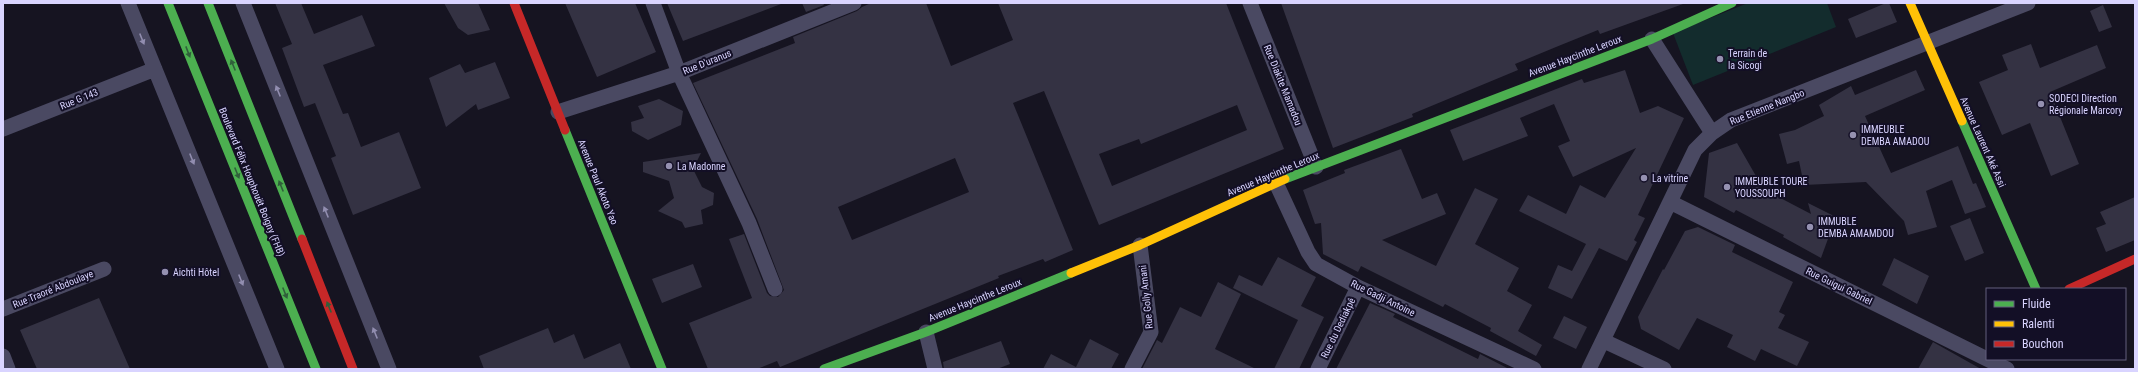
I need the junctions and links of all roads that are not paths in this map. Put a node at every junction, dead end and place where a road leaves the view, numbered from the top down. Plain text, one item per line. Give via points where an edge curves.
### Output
1 (128, 3) edge
2 (168, 3) edge
3 (208, 3) edge
4 (243, 3) edge
5 (514, 3) edge
6 (653, 3) edge
7 (854, 3) edge
8 (1250, 3) edge
9 (1732, 3) edge
10 (1910, 3) edge
11 (2028, 3) edge
12 (1652, 39) junction
13 (1927, 43) junction
14 (155, 69) junction
15 (679, 73) junction
16 (558, 112) junction
17 (3, 129) edge
18 (1712, 133) junction
19 (1316, 167) junction
20 (1276, 183) junction
21 (1670, 202) junction
22 (1140, 245) junction
23 (2135, 259) edge
24 (104, 269) dead end
25 (1358, 287) junction
26 (2036, 288) edge
27 (2071, 288) edge
28 (775, 289) dead end
29 (3, 309) edge
30 (926, 332) junction
31 (1604, 341) junction
32 (3, 356) edge
33 (1986, 358) edge
34 (1990, 360) edge
35 (2013, 360) edge
36 (8, 369) edge
37 (277, 369) edge
38 (316, 369) edge
39 (353, 369) edge
40 (389, 369) edge
41 (662, 369) edge
42 (824, 369) edge
43 (934, 369) edge
44 (1132, 369) edge
45 (1318, 369) edge
46 (1534, 369) edge
47 (1589, 369) edge
48 (1664, 369) edge
49 (2008, 369) edge

1 -> 14 street
2 -> 38 main road, Boulevard Félix Houphouët Boigny (FHB)
39 -> 3 main road
40 -> 4 street
5 - 16 main road, Avenue Paul Akoto Yao
6 - 15 street
7 - 15 street, Rue D'uranus
8 - 19 street, Rue Diakite Mamadou
9 - 12 main road, Avenue Haycinthe Leroux
10 - 13 main road, Avenue Laurent Aké Assi
11 - 13 street, Rue Etienne Nangbo
12 - 18 street
12 - 19 main road, Avenue Haycinthe Leroux
13 - 18 street, Rue Etienne Nangbo via 1731,120
13 - 26 main road, Avenue Laurent Aké Assi
14 - 17 street, Rue G 143
14 -> 37 street
15 - 16 street, Rue D'uranus
15 - 28 street via 749,224
16 - 41 main road, Avenue Paul Akoto Yao
18 - 21 street, Rue Etienne Nangbo via 1695,150
19 - 20 main road, Avenue Haycinthe Leroux
20 - 22 main road, Avenue Haycinthe Leroux
20 - 25 street, Rue Gadji Antoine via 1316,264
21 - 31 street, Rue Etienne Nangbo
21 - 33 street, Rue Guigui Gabriel
22 - 30 main road, Avenue Haycinthe Leroux
22 - 44 street, Rue Golly Amani via 1151,332
23 - 27 main road
24 - 29 street, Rue Traoré Abdoulaye
25 - 45 street, Rue du Dediakpê
25 - 46 street, Rue Gadji Antoine
30 - 42 main road, Avenue Haycinthe Leroux
30 - 43 street
31 - 47 street, Rue Etienne Nangbo
31 - 48 street
32 - 36 street
34 - 49 street, Rue Guigui Gabriel
35 - 49 street

